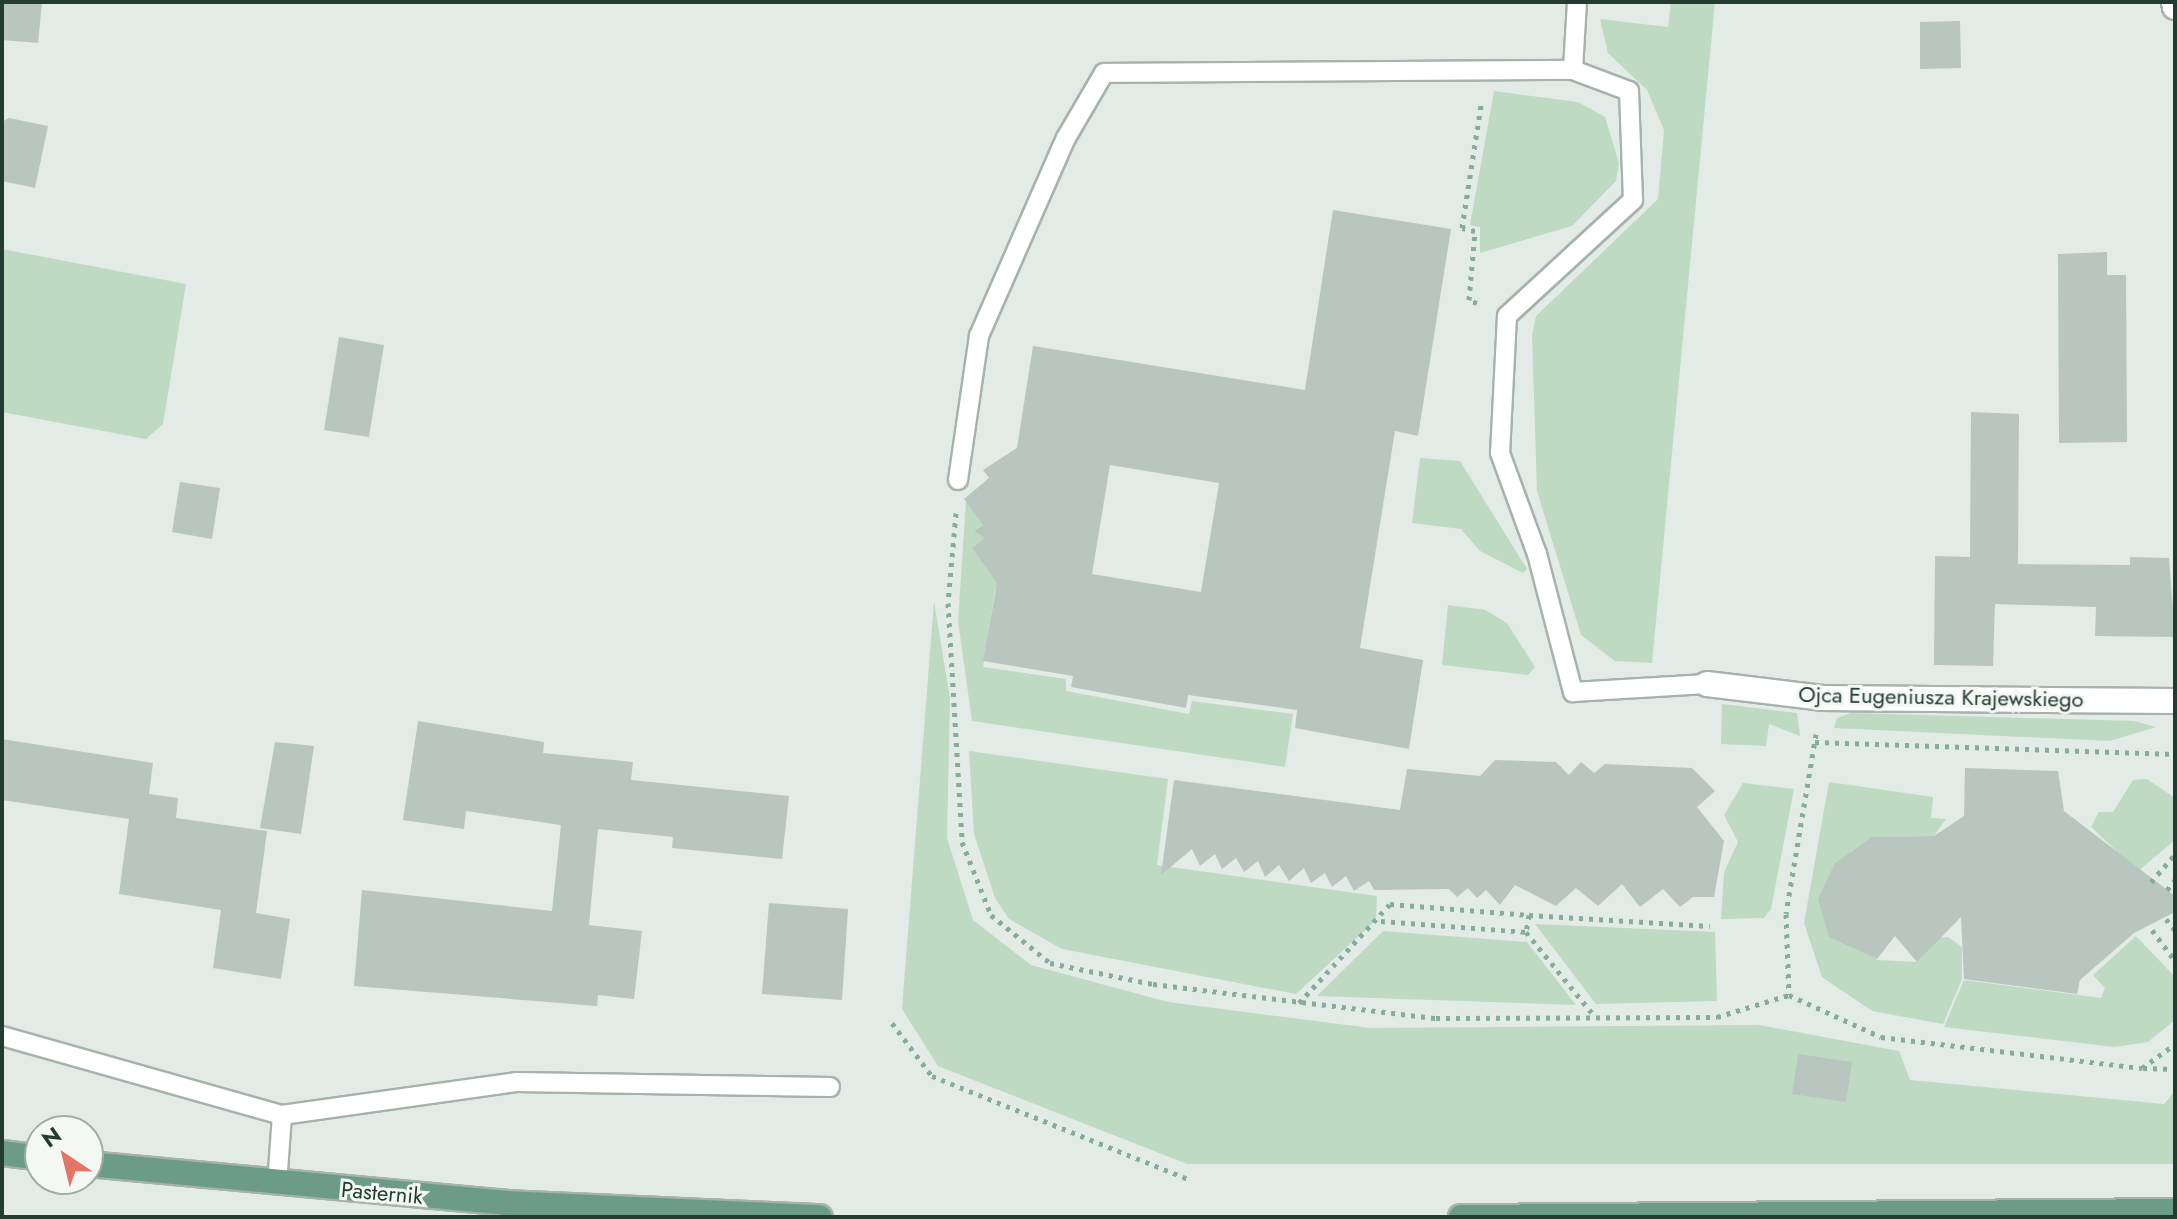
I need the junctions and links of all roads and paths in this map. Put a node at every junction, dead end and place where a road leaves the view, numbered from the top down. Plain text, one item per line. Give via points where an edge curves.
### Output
1 (1577, 2) edge
2 (1487, 70) junction
3 (1573, 70) junction
4 (1507, 316) junction
5 (958, 480) joint
6 (1707, 684) joint
7 (2175, 701) edge
8 (2174, 750) edge
9 (2175, 854) edge
10 (2175, 880) edge
11 (2151, 882) dead end
12 (2167, 890) dead end
13 (1529, 915) junction
14 (2166, 919) dead end
15 (1381, 921) junction
16 (1710, 926) dead end
17 (2152, 930) dead end
18 (2175, 930) edge
19 (1526, 932) junction
20 (2175, 961) edge
21 (1789, 995) junction
22 (1299, 1004) junction
23 (1592, 1013) junction
24 (892, 1023) dead end
25 (2, 1036) edge
26 (2175, 1044) edge
27 (2142, 1068) junction
28 (2175, 1069) edge
29 (830, 1087) dead end
30 (282, 1115) junction
31 (2, 1153) edge
32 (24, 1156) edge
33 (104, 1166) edge
34 (1188, 1179) dead end
35 (277, 1184) junction
36 (2175, 1211) edge
37 (820, 1217) edge
38 (1461, 1217) edge

1 - 3 lane
2 - 3 lane
2 - 4 path via 1462,228 1475,231 1469,300
2 - 5 lane via 1104,73 1066,138 979,336
3 - 4 lane via 1629,91 1633,200
4 - 6 lane via 1500,453 1537,554 1573,692
5 - 22 path via 948,603 962,842 991,915 1050,963
6 - 7 street, Ojca Eugeniusza Krajewskiego via 1822,698
8 - 21 path via 1815,742 1786,914
9 - 11 path
10 - 12 path
13 - 15 path via 1382,904
13 - 16 path
13 - 19 path
14 - 18 path
15 - 19 path
15 - 22 path
17 - 20 path
19 - 23 path
21 - 23 path via 1717,1017
21 - 27 path via 1881,1037
22 - 23 path via 1436,1018
24 - 34 path via 932,1076
25 - 30 lane
26 - 27 path
27 - 28 path
29 - 30 lane via 516,1082
30 - 35 lane
31 - 32 main road
33 - 35 main road, Pasternik
35 - 37 main road, Pasternik via 506,1203
36 - 38 main road

